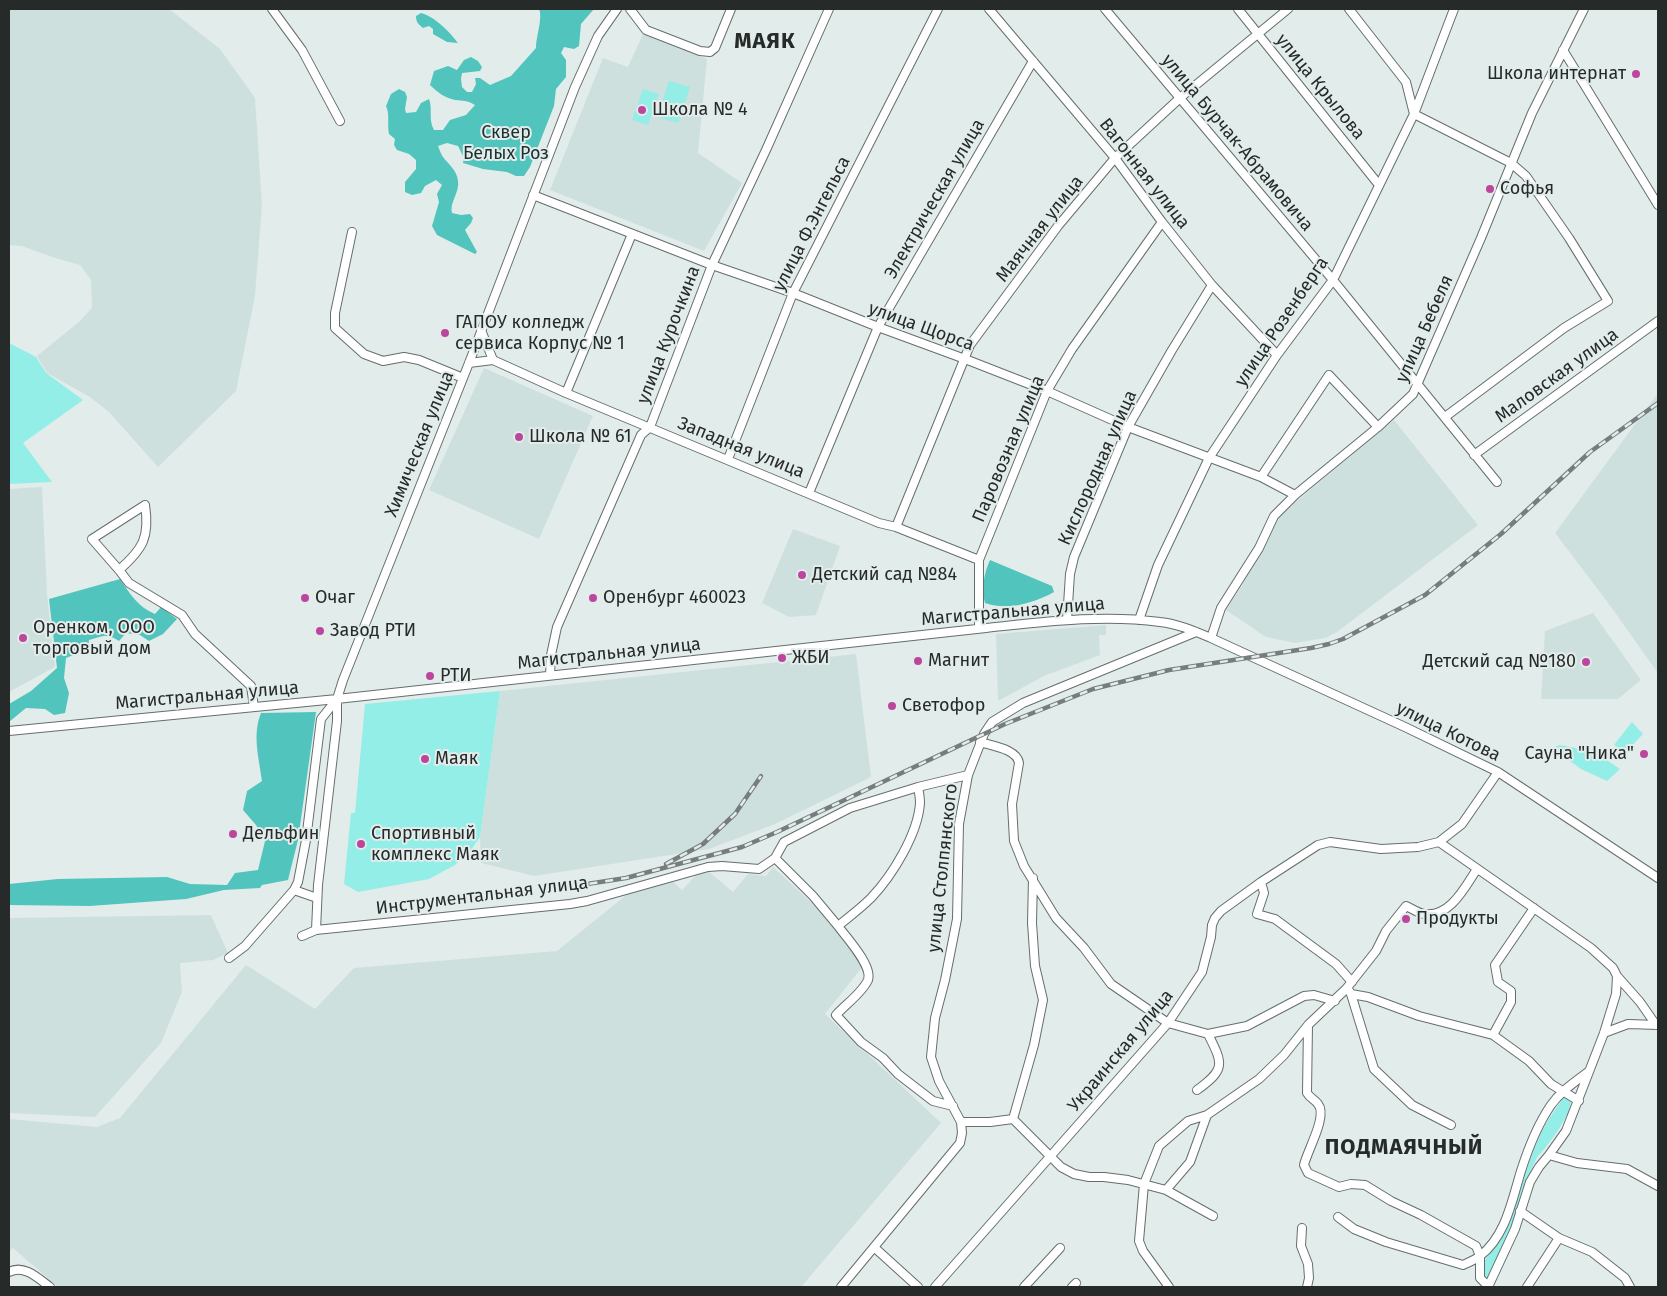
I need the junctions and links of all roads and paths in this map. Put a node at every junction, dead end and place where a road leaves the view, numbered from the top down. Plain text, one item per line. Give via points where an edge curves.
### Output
1 (272, 9) edge
2 (617, 9) edge
3 (630, 9) edge
4 (732, 9) edge
5 (829, 9) edge
6 (938, 9) edge
7 (989, 9) edge
8 (1105, 9) edge
9 (1238, 9) edge
10 (1288, 9) edge
11 (1349, 9) edge
12 (1454, 9) edge
13 (1584, 9) edge
14 (1258, 33) junction
15 (1563, 50) junction
16 (1033, 61) junction
17 (1180, 98) junction
18 (1414, 114) junction
19 (340, 121) dead end
20 (1115, 158) junction
21 (1511, 163) junction
22 (1379, 185) junction
23 (533, 195) junction
24 (1658, 205) edge
25 (1162, 222) junction
26 (352, 232) dead end
27 (632, 234) junction
28 (712, 265) junction
29 (1333, 280) junction
30 (1212, 286) junction
31 (793, 293) junction
32 (1658, 321) edge
33 (878, 327) junction
34 (481, 330) junction
35 (1277, 355) junction
36 (965, 359) junction
37 (493, 360) junction
38 (468, 363) junction
39 (463, 378) junction
40 (1418, 384) junction
41 (1047, 391) junction
42 (566, 393) junction
43 (1445, 417) junction
44 (1128, 426) junction
45 (650, 427) junction
46 (1378, 427) junction
47 (1474, 455) junction
48 (1209, 458) junction
49 (728, 459) junction
50 (1261, 477) junction
51 (1497, 482) dead end
52 (809, 493) junction
53 (1295, 495) junction
54 (896, 527) junction
55 (979, 560) junction
56 (119, 570) junction
57 (1067, 620) junction
58 (1139, 620) junction
59 (979, 628) junction
60 (1196, 632) junction
61 (1211, 638) junction
62 (550, 675) junction
63 (337, 699) junction
64 (254, 707) junction
65 (9, 731) edge
66 (980, 742) junction
67 (1498, 772) junction
68 (968, 776) junction
69 (918, 787) junction
70 (1438, 842) junction
71 (775, 858) junction
72 (1477, 869) junction
73 (1033, 878) junction
74 (1658, 878) edge
75 (1261, 882) junction
76 (294, 890) junction
77 (317, 898) junction
78 (1534, 908) junction
79 (838, 926) junction
80 (316, 930) junction
81 (302, 936) dead end
82 (229, 958) dead end
83 (1617, 976) junction
84 (1352, 982) junction
85 (1629, 990) junction
86 (1349, 992) junction
87 (1616, 994) junction
88 (1335, 1001) junction
89 (1168, 1023) junction
90 (1308, 1025) junction
91 (1657, 1025) edge
92 (1604, 1033) junction
93 (1208, 1034) junction
94 (1493, 1035) junction
95 (1588, 1072) junction
96 (1197, 1090) dead end
97 (1563, 1092) junction
98 (1579, 1100) junction
99 (953, 1106) junction
100 (1207, 1115) junction
101 (1013, 1119) junction
102 (961, 1122) junction
103 (1452, 1125) dead end
104 (1549, 1156) junction
105 (1050, 1157) junction
106 (1144, 1184) junction
107 (1658, 1186) edge
108 (1166, 1190) junction
109 (1520, 1211) junction
110 (1213, 1216) dead end
111 (1338, 1217) dead end
112 (1302, 1228) dead end
113 (1559, 1238) junction
114 (875, 1248) junction
115 (1060, 1248) dead end
116 (1480, 1256) junction
117 (9, 1272) edge
118 (50, 1287) edge
119 (841, 1287) edge
120 (918, 1287) edge
121 (935, 1287) edge
122 (1024, 1287) edge
123 (1169, 1287) edge
124 (1307, 1287) edge
125 (1488, 1287) edge
126 (1526, 1287) edge
127 (1630, 1287) edge

1 - 19 street via 302,50
2 - 23 street, Химическая улица via 598,36
3 - 4 street via 646,30 700,52 716,48
5 - 28 street, улица Курочкина
6 - 31 street, улица Ф.Энгельса
7 - 16 street, Вагонная улица
8 - 17 street, улица Бурчак-Абрамовича
9 - 14 street, улица Крылова
10 - 14 street, Маячная улица
11 - 18 street via 1406,82
12 - 18 street, улица Розенберга
13 - 15 street, улица Бебеля
14 - 17 street, Маячная улица
14 - 22 street, улица Крылова
15 - 21 street, улица Бебеля
15 - 24 street
16 - 20 street, Вагонная улица
16 - 33 street, Электрическая улица
17 - 20 street, Маячная улица
17 - 29 street, улица Бурчак-Абрамовича
18 - 21 street
18 - 22 street, улица Розенберга
20 - 25 street, Вагонная улица
20 - 36 street, Маячная улица via 1058,226 970,345
21 - 40 street, улица Бебеля
21 - 43 street via 1541,195 1608,301 1564,328
22 - 29 street, улица Розенберга
23 - 27 street, улица Щорса
23 - 34 street, Химическая улица
25 - 30 street, Вагонная улица
25 - 41 street, Паровозная улица via 1072,349
26 - 39 street via 335,313 335,328 364,354 383,361 404,357 419,360
27 - 28 street, улица Щорса
27 - 42 street
28 - 31 street, улица Щорса
28 - 45 street, улица Курочкина
29 - 35 street, улица Розенберга
29 - 40 street, улица Бурчак-Абрамовича
30 - 35 street, Вагонная улица
30 - 44 street, Кислородная улица
31 - 33 street, улица Щорса
31 - 49 street, улица Ф.Энгельса
32 - 47 street, Маловская улица
33 - 36 street, улица Щорса
33 - 52 street, Электрическая улица
34 - 37 street
34 - 38 street, Химическая улица
35 - 48 street, улица Розенберга
36 - 41 street, улица Щорса
36 - 54 street, Маячная улица
37 - 38 street
37 - 42 street, Западная улица
38 - 39 street, Химическая улица
39 - 63 street, Химическая улица
40 - 43 street, улица Бурчак-Абрамовича
40 - 46 street, улица Бебеля via 1404,404
41 - 44 street, улица Щорса
41 - 55 street, Паровозная улица
42 - 45 street, Западная улица
43 - 47 street, улица Бурчак-Абрамовича
44 - 48 street, улица Щорса
44 - 57 street, Кислородная улица via 1074,558
45 - 49 street, Западная улица
45 - 62 street, улица Курочкина via 641,435 557,628 550,655
46 - 50 street via 1329,374
46 - 53 street, улица Бебеля
47 - 51 street, улица Бурчак-Абрамовича
48 - 50 street, улица Щорса
48 - 58 street, улица Розенберга via 1158,565
49 - 52 street, Западная улица
50 - 53 street, улица Щорса
52 - 54 street, Западная улица
53 - 61 street, улица Бебеля via 1274,516 1259,548 1222,608
54 - 55 street, Западная улица
55 - 59 street, Паровозная улица
56 - 56 street via 92,539 145,505 148,522 143,544
56 - 64 street via 129,583 182,615 195,634 251,686
57 - 58 street, Магистральная улица
57 - 59 street, Магистральная улица
58 - 60 street, Магистральная улица via 1167,623
59 - 62 street, Магистральная улица
60 - 61 street, Магистральная улица
60 - 66 street, улица Столпянского via 1022,703 992,722
61 - 67 street, улица Котова
62 - 63 street, Магистральная улица
63 - 64 street, Магистральная улица
63 - 76 street, Химическая улица via 321,719 306,840
63 - 77 street, Химическая улица
64 - 65 street, Магистральная улица
66 - 68 street, улица Столпянского
66 - 73 street via 1014,753 1018,758 1012,804 1014,841 1024,866
67 - 70 street, Украинская улица via 1462,824
67 - 74 street, улица Котова
68 - 69 street, Инструментальная улица
68 - 99 street, улица Столпянского via 959,824 957,920 935,1018 931,1056 939,1081
69 - 71 street, Инструментальная улица via 850,808 784,842
69 - 79 street, улица Столпянского via 920,802 916,822 904,852 870,899
70 - 72 street
70 - 75 street, Украинская улица via 1382,849 1330,842 1318,845
71 - 79 street
71 - 80 street, Инструментальная улица via 759,869 708,867 570,904
72 - 78 street
72 - 84 street via 1457,898 1442,912 1425,914 1406,906
73 - 89 street via 1056,918 1111,984
73 - 101 street via 1035,966 1043,1000
75 - 84 street via 1264,893 1257,914 1275,919 1336,964
75 - 89 street, Украинская улица via 1214,918 1202,972
76 - 77 street
76 - 82 street, Химическая улица via 245,946
77 - 80 street, Химическая улица
78 - 83 street via 1591,948 1613,968
78 - 94 street via 1495,965 1498,982 1511,991 1511,1002
79 - 99 street via 865,962 869,973 864,985 836,1015 898,1074 933,1101
80 - 81 street, Инструментальная улица
83 - 85 street
83 - 87 street
84 - 86 street
85 - 87 street
85 - 91 street
86 - 88 street
86 - 94 street via 1419,1016
86 - 103 street via 1374,1069 1412,1105
87 - 92 street
88 - 90 street
88 - 93 street via 1314,995 1304,996 1247,1026
89 - 93 street
89 - 105 street, Украинская улица
90 - 100 street via 1259,1079
90 - 116 street via 1307,1093 1321,1112 1304,1165 1308,1173 1339,1187 1365,1185 1476,1246
91 - 92 street via 1628,1024
92 - 95 street
93 - 96 street via 1220,1064 1208,1082
94 - 97 street via 1529,1061
95 - 97 street
95 - 98 street
97 - 98 street
97 - 116 street via 1551,1105 1537,1132 1505,1221 1493,1243
98 - 104 street via 1566,1130
99 - 102 street, улица Столпянского
100 - 106 street via 1188,1121 1159,1146
100 - 108 street via 1190,1162
101 - 102 street
101 - 105 street
102 - 114 street via 960,1143
104 - 107 street via 1627,1169
104 - 109 street via 1530,1182
105 - 106 street via 1061,1168 1074,1174
105 - 121 street, Украинская улица
106 - 108 street
106 - 123 street via 1139,1241 1142,1251
108 - 110 street
109 - 113 street
109 - 125 street
111 - 116 street via 1354,1229 1386,1242 1463,1265
112 - 124 street via 1301,1246 1308,1264
113 - 126 street
113 - 127 street via 1592,1252 1625,1278
114 - 119 street
114 - 120 street
115 - 122 street
116 - 125 street via 1480,1278
117 - 118 street via 30,1273

